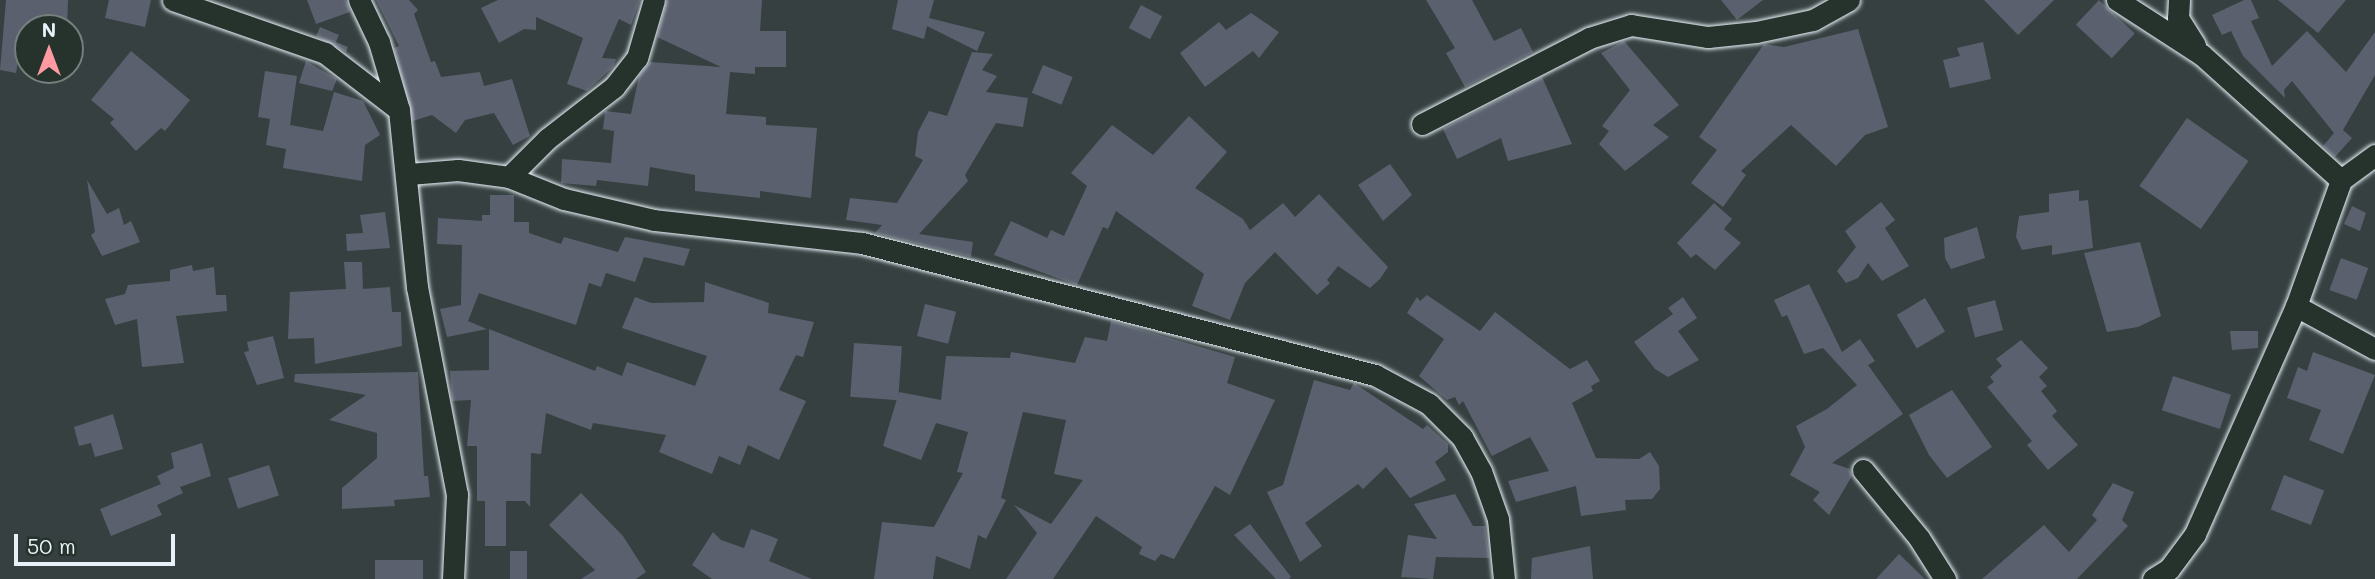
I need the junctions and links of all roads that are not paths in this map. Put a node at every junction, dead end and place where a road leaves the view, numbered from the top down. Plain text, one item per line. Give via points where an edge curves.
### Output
1 (173, 0) edge
2 (359, 0) edge
3 (654, 0) edge
4 (1849, 0) edge
5 (2117, 0) edge
6 (2179, 0) edge
7 (2202, 55) junction
8 (399, 110) junction
9 (1422, 124) dead end
10 (2375, 155) edge
11 (409, 174) junction
12 (509, 177) junction
13 (2342, 180) junction
14 (2296, 306) junction
15 (2375, 349) edge
16 (1863, 470) dead end
17 (453, 579) edge
18 (1504, 579) edge
19 (1945, 579) edge
20 (2153, 579) edge

1 - 8 street via 325,54
2 - 8 street via 379,42
3 - 12 street via 637,58 614,87 547,139
4 - 9 street via 1813,20 1756,32 1708,37 1631,25 1588,38
5 - 7 street
6 - 7 street via 2178,19
7 - 13 street
8 - 11 street
10 - 13 street
11 - 12 street via 458,170
11 - 17 street via 417,287 457,494
12 - 18 street via 564,199 654,220 862,243 1375,374 1429,404 1462,437 1485,480 1498,519
13 - 14 street
14 - 15 street
14 - 20 street via 2195,534 2169,569
16 - 19 street via 1919,538

